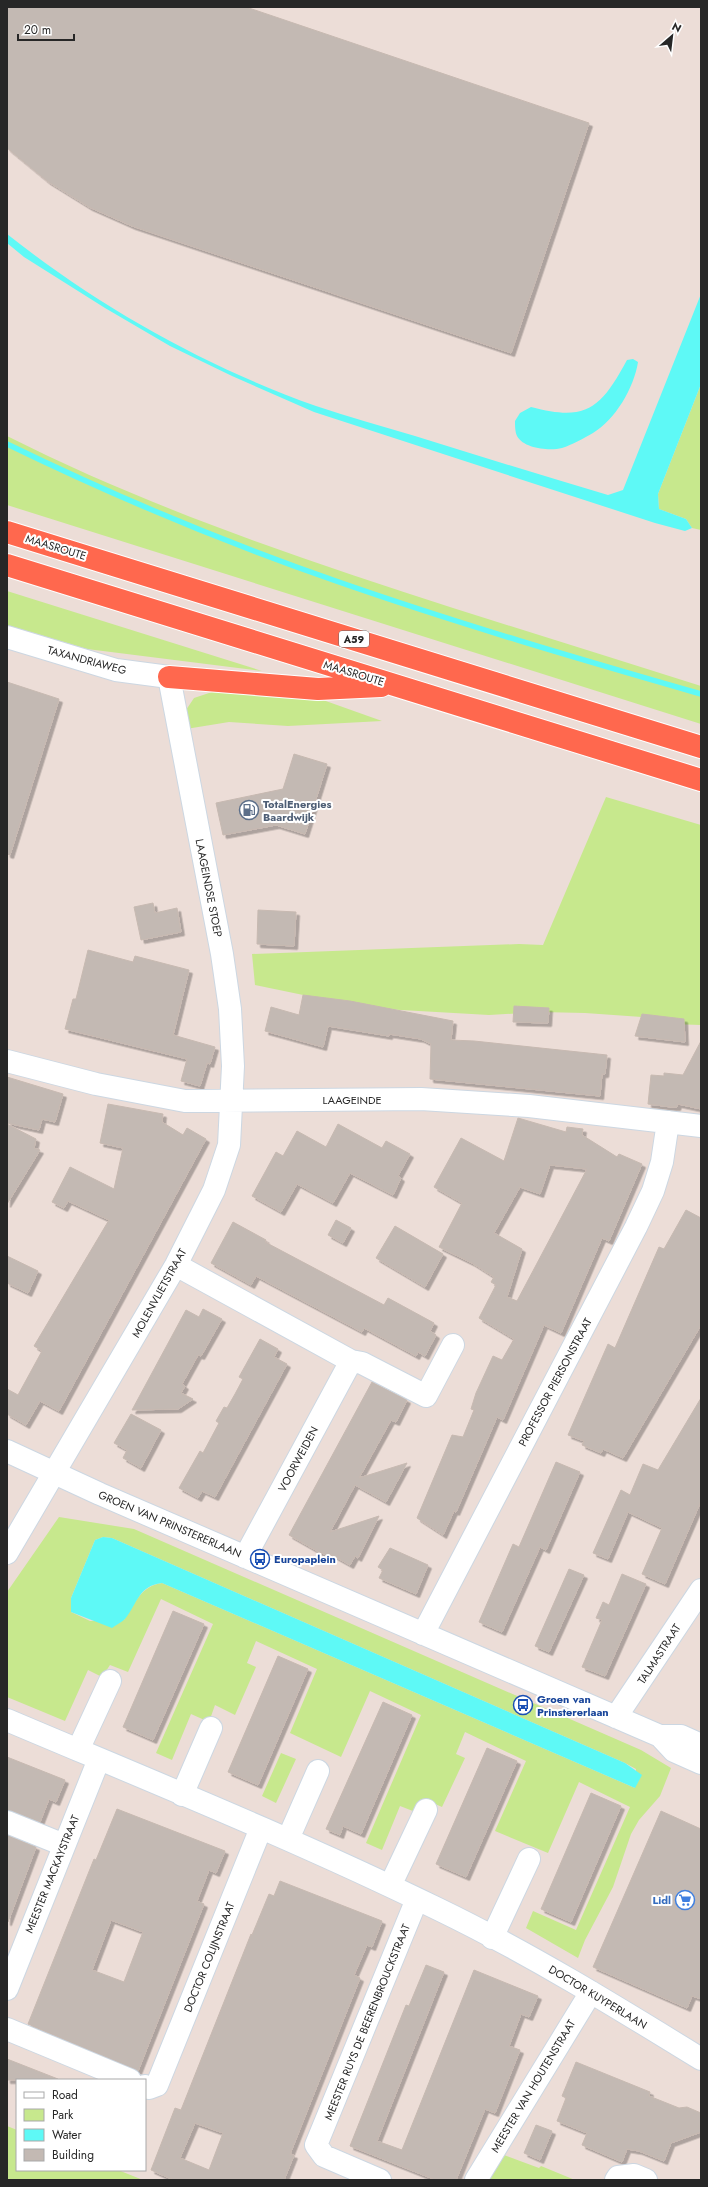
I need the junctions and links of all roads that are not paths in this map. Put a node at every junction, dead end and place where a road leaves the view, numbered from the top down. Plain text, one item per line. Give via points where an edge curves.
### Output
1 (7, 532) edge
2 (7, 565) edge
3 (7, 637) edge
4 (169, 677) junction
5 (396, 686) junction
6 (701, 747) edge
7 (701, 780) edge
8 (7, 1061) edge
9 (231, 1100) junction
10 (668, 1122) junction
11 (701, 1126) edge
12 (176, 1265) junction
13 (453, 1345) dead end
14 (351, 1361) junction
15 (7, 1451) edge
16 (55, 1474) junction
17 (7, 1553) edge
18 (245, 1557) junction
19 (701, 1590) edge
20 (423, 1634) junction
21 (110, 1681) dead end
22 (616, 1718) junction
23 (7, 1720) edge
24 (211, 1728) dead end
25 (660, 1736) junction
26 (701, 1745) edge
27 (78, 1750) junction
28 (99, 1760) junction
29 (701, 1763) edge
30 (318, 1771) dead end
31 (182, 1795) junction
32 (426, 1810) dead end
33 (7, 1822) edge
34 (261, 1828) junction
35 (288, 1839) junction
36 (64, 1845) junction
37 (529, 1859) dead end
38 (390, 1886) junction
39 (417, 1899) junction
40 (492, 1938) junction
41 (7, 1989) edge
42 (591, 1992) junction
43 (7, 2029) edge
44 (701, 2059) edge
45 (128, 2079) edge
46 (151, 2086) edge
47 (617, 2179) edge
48 (380, 2180) edge
49 (476, 2180) edge
50 (646, 2180) edge

1 - 6 highway, MAASROUTE / A59
2 - 5 highway, MAASROUTE
3 - 4 street, TAXANDRIAWEG via 116,670
4 - 5 highway via 318,689
4 - 9 street, LAAGEINDSE STOEP via 222,954 230,1009 233,1066
5 - 7 highway, MAASROUTE
8 - 9 street, LAAGEINDE via 96,1084 185,1101
9 - 10 street, LAAGEINDE via 421,1099 530,1106
9 - 12 street, MOLENVLIETSTRAAT via 229,1145 214,1190
10 - 11 street, LAAGEINDE
10 - 20 street, PROFESSOR PIERSONSTRAAT via 662,1162 653,1191 636,1227
12 - 14 street
12 - 16 street, MOLENVLIETSTRAAT
13 - 14 street via 426,1396 362,1363
14 - 18 street, VOORWEIDEN
15 - 16 street, GROEN VAN PRINSTERERLAAN
16 - 17 street, MOLENVLIETSTRAAT
16 - 18 street, GROEN VAN PRINSTERERLAAN
18 - 20 street, GROEN VAN PRINSTERERLAAN
19 - 22 street, TALMASTRAAT
20 - 22 street, GROEN VAN PRINSTERERLAAN
21 - 27 street
22 - 25 street, GROEN VAN PRINSTERERLAAN
23 - 27 street, DOCTOR KUYPERLAAN
24 - 31 street
25 - 26 street, GROEN VAN PRINSTERERLAAN via 681,1736
25 - 29 street, GROEN VAN PRINSTERERLAAN via 674,1751
27 - 28 street, DOCTOR KUYPERLAAN
28 - 31 street, DOCTOR KUYPERLAAN
28 - 36 street, MEESTER MACKAYSTRAAT
30 - 35 street
31 - 34 street, DOCTOR KUYPERLAAN
32 - 38 street
33 - 36 street
34 - 35 street, DOCTOR KUYPERLAAN
34 - 46 street, DOCTOR COLIJNSTRAAT
35 - 38 street, DOCTOR KUYPERLAAN
36 - 41 street, MEESTER MACKAYSTRAAT
37 - 40 street
38 - 39 street, DOCTOR KUYPERLAAN
39 - 40 street, DOCTOR KUYPERLAAN
39 - 48 street, MEESTER RUYS DE BEERENBROUCKSTRAAT via 316,2146 324,2156
40 - 42 street, DOCTOR KUYPERLAAN
42 - 44 street, DOCTOR KUYPERLAAN
42 - 49 street, MEESTER VAN HOUTENSTRAAT
43 - 45 street
47 - 50 street via 634,2175

